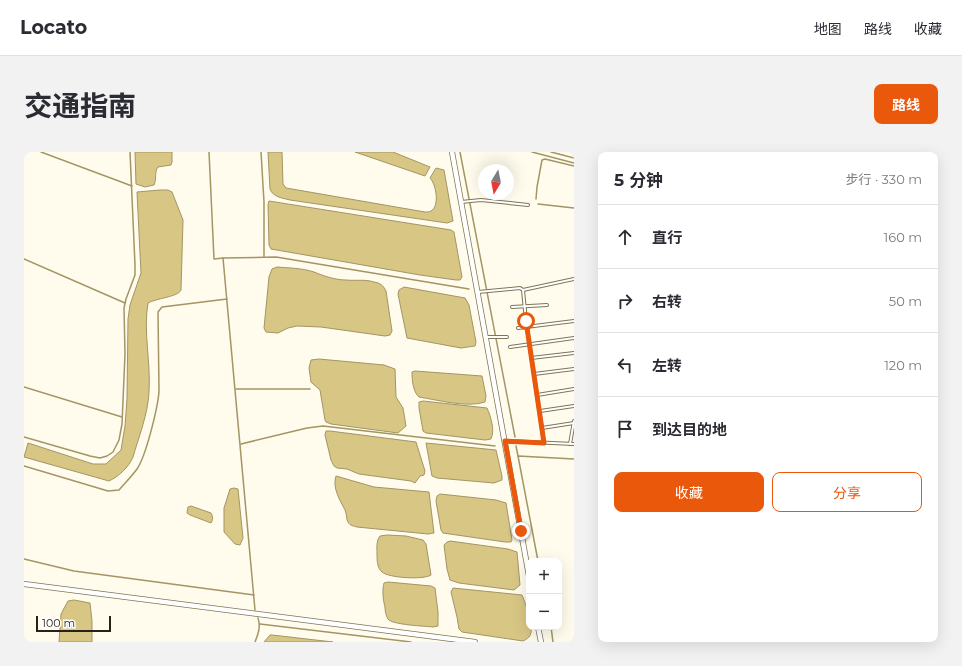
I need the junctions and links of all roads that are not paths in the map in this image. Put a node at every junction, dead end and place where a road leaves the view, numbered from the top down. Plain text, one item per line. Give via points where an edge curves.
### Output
1 (452, 152) edge
2 (462, 202) junction
3 (528, 205) dead end
4 (574, 279) edge
5 (524, 290) junction
6 (478, 292) junction
7 (547, 305) dead end
8 (525, 306) junction
9 (512, 307) dead end
10 (574, 321) edge
11 (527, 327) junction
12 (518, 328) dead end
13 (486, 337) junction
14 (507, 337) dead end
15 (574, 338) edge
16 (529, 344) junction
17 (510, 347) dead end
18 (574, 353) edge
19 (531, 358) junction
20 (574, 369) edge
21 (534, 374) junction
22 (574, 390) edge
23 (537, 395) junction
24 (574, 406) edge
25 (539, 411) junction
26 (574, 422) edge
27 (542, 428) junction
28 (505, 441) junction
29 (544, 443) junction
30 (570, 444) junction
31 (574, 444) edge
32 (526, 559) edge
33 (24, 584) edge
34 (539, 630) edge
35 (475, 642) edge
36 (541, 642) edge

1 - 2 street
2 - 3 lane via 481,200
2 - 6 street
4 - 5 lane
5 - 6 lane via 520,288
5 - 8 lane
6 - 13 street
7 - 8 lane
8 - 9 lane
8 - 11 lane
10 - 11 lane
11 - 12 lane
11 - 16 lane
13 - 14 lane
13 - 28 street
15 - 16 lane
16 - 17 lane
16 - 19 lane
18 - 19 lane
19 - 21 lane
20 - 21 lane
21 - 23 lane
22 - 23 lane
23 - 25 lane
24 - 25 lane
25 - 27 lane
26 - 27 lane
26 - 30 lane
27 - 29 lane
28 - 29 lane
28 - 32 street
29 - 30 lane
30 - 31 lane
33 - 35 street
34 - 36 street

